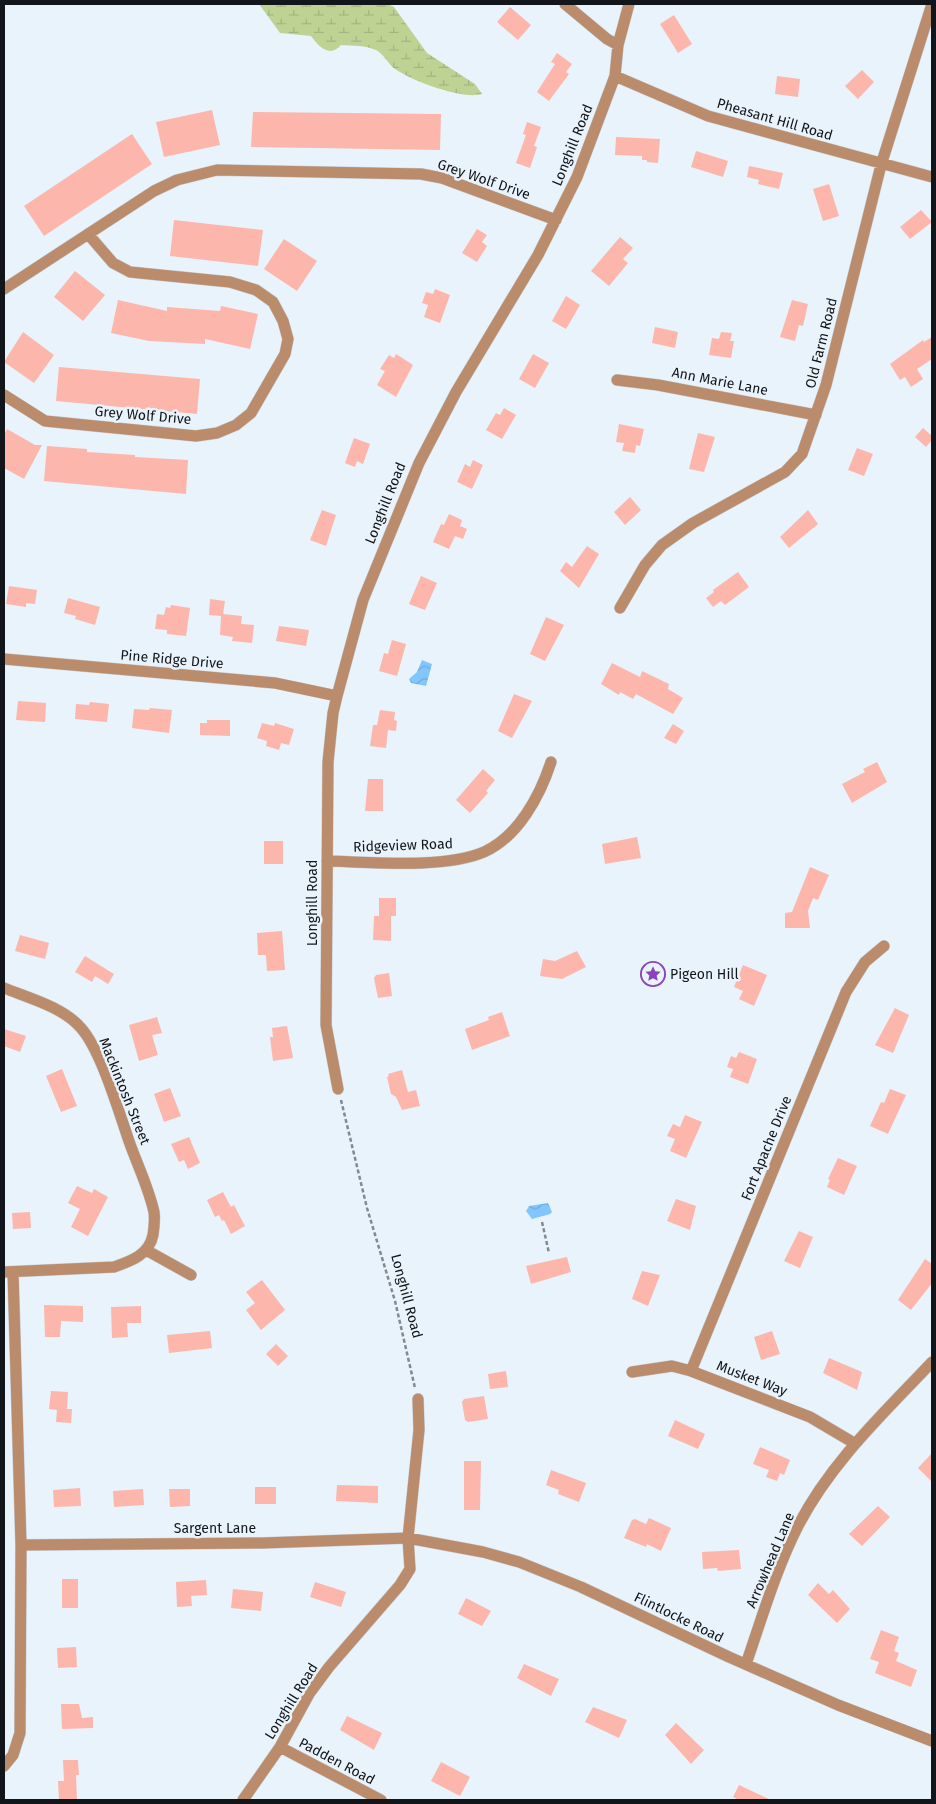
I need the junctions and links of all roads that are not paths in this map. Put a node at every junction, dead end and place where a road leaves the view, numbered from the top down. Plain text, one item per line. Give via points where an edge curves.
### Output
1 (565, 4) edge
2 (630, 4) edge
3 (932, 4) edge
4 (618, 45) junction
5 (615, 76) junction
6 (881, 165) junction
7 (932, 177) edge
8 (556, 220) junction
9 (88, 234) junction
10 (4, 289) edge
11 (617, 380) dead end
12 (4, 395) edge
13 (816, 415) junction
14 (620, 608) dead end
15 (4, 659) edge
16 (337, 696) junction
17 (551, 762) dead end
18 (327, 861) junction
19 (884, 946) dead end
20 (4, 988) edge
21 (338, 1090) road end
22 (146, 1250) junction
23 (8, 1272) edge
24 (191, 1275) dead end
25 (932, 1362) edge
26 (691, 1371) junction
27 (632, 1372) dead end
28 (418, 1399) road end
29 (854, 1443) junction
30 (408, 1538) junction
31 (21, 1544) junction
32 (746, 1664) junction
33 (932, 1740) edge
34 (280, 1747) junction
35 (4, 1766) edge
36 (244, 1800) edge
37 (380, 1800) edge

1 - 4 street
2 - 4 street, Longhill Road
3 - 6 street, Old Farm Road
4 - 5 street, Longhill Road
5 - 6 street, Pheasant Hill Road via 708,116
5 - 8 street, Longhill Road via 577,178
6 - 7 street, Pheasant Hill Road
6 - 13 street, Old Farm Road
8 - 9 street, Grey Wolf Drive via 442,178 421,174 217,170 177,180 154,191
8 - 16 street, Longhill Road via 418,463 363,600
9 - 10 street, Grey Wolf Drive
9 - 12 street, Grey Wolf Drive via 113,263 130,272 230,282 256,290 273,302 284,321 288,338 285,354 251,413 236,425 217,433 196,436 45,421
11 - 13 street, Ann Marie Lane
13 - 14 street, Old Farm Road via 802,454 785,472 662,545 645,565
15 - 16 street, Pine Ridge Drive via 275,683
16 - 18 street, Longhill Road via 332,713 328,762
17 - 18 street, Ridgeview Road via 539,790 518,823 503,840 485,852 433,862
18 - 21 street, Longhill Road via 326,1025
19 - 26 street, Fort Apache Drive via 865,962 846,992
20 - 22 street, Mackintosh Street via 67,1016 88,1039 106,1077 154,1213 152,1237
22 - 23 street via 114,1267
22 - 24 street
23 - 31 street
25 - 29 street, Arrowhead Lane
26 - 27 street, Musket Way via 672,1366
26 - 29 street, Musket Way via 810,1417
28 - 30 street, Longhill Road via 419,1430
29 - 32 street, Arrowhead Lane via 798,1526
30 - 31 street, Sargent Lane via 262,1543
30 - 32 street, Flintlocke Road via 519,1562 581,1587
30 - 34 street, Longhill Road via 410,1568 405,1577 314,1687
31 - 35 street via 20,1733 13,1755
32 - 33 street, Flintlocke Road via 838,1705
34 - 36 street, Longhill Road
34 - 37 street, Padden Road

